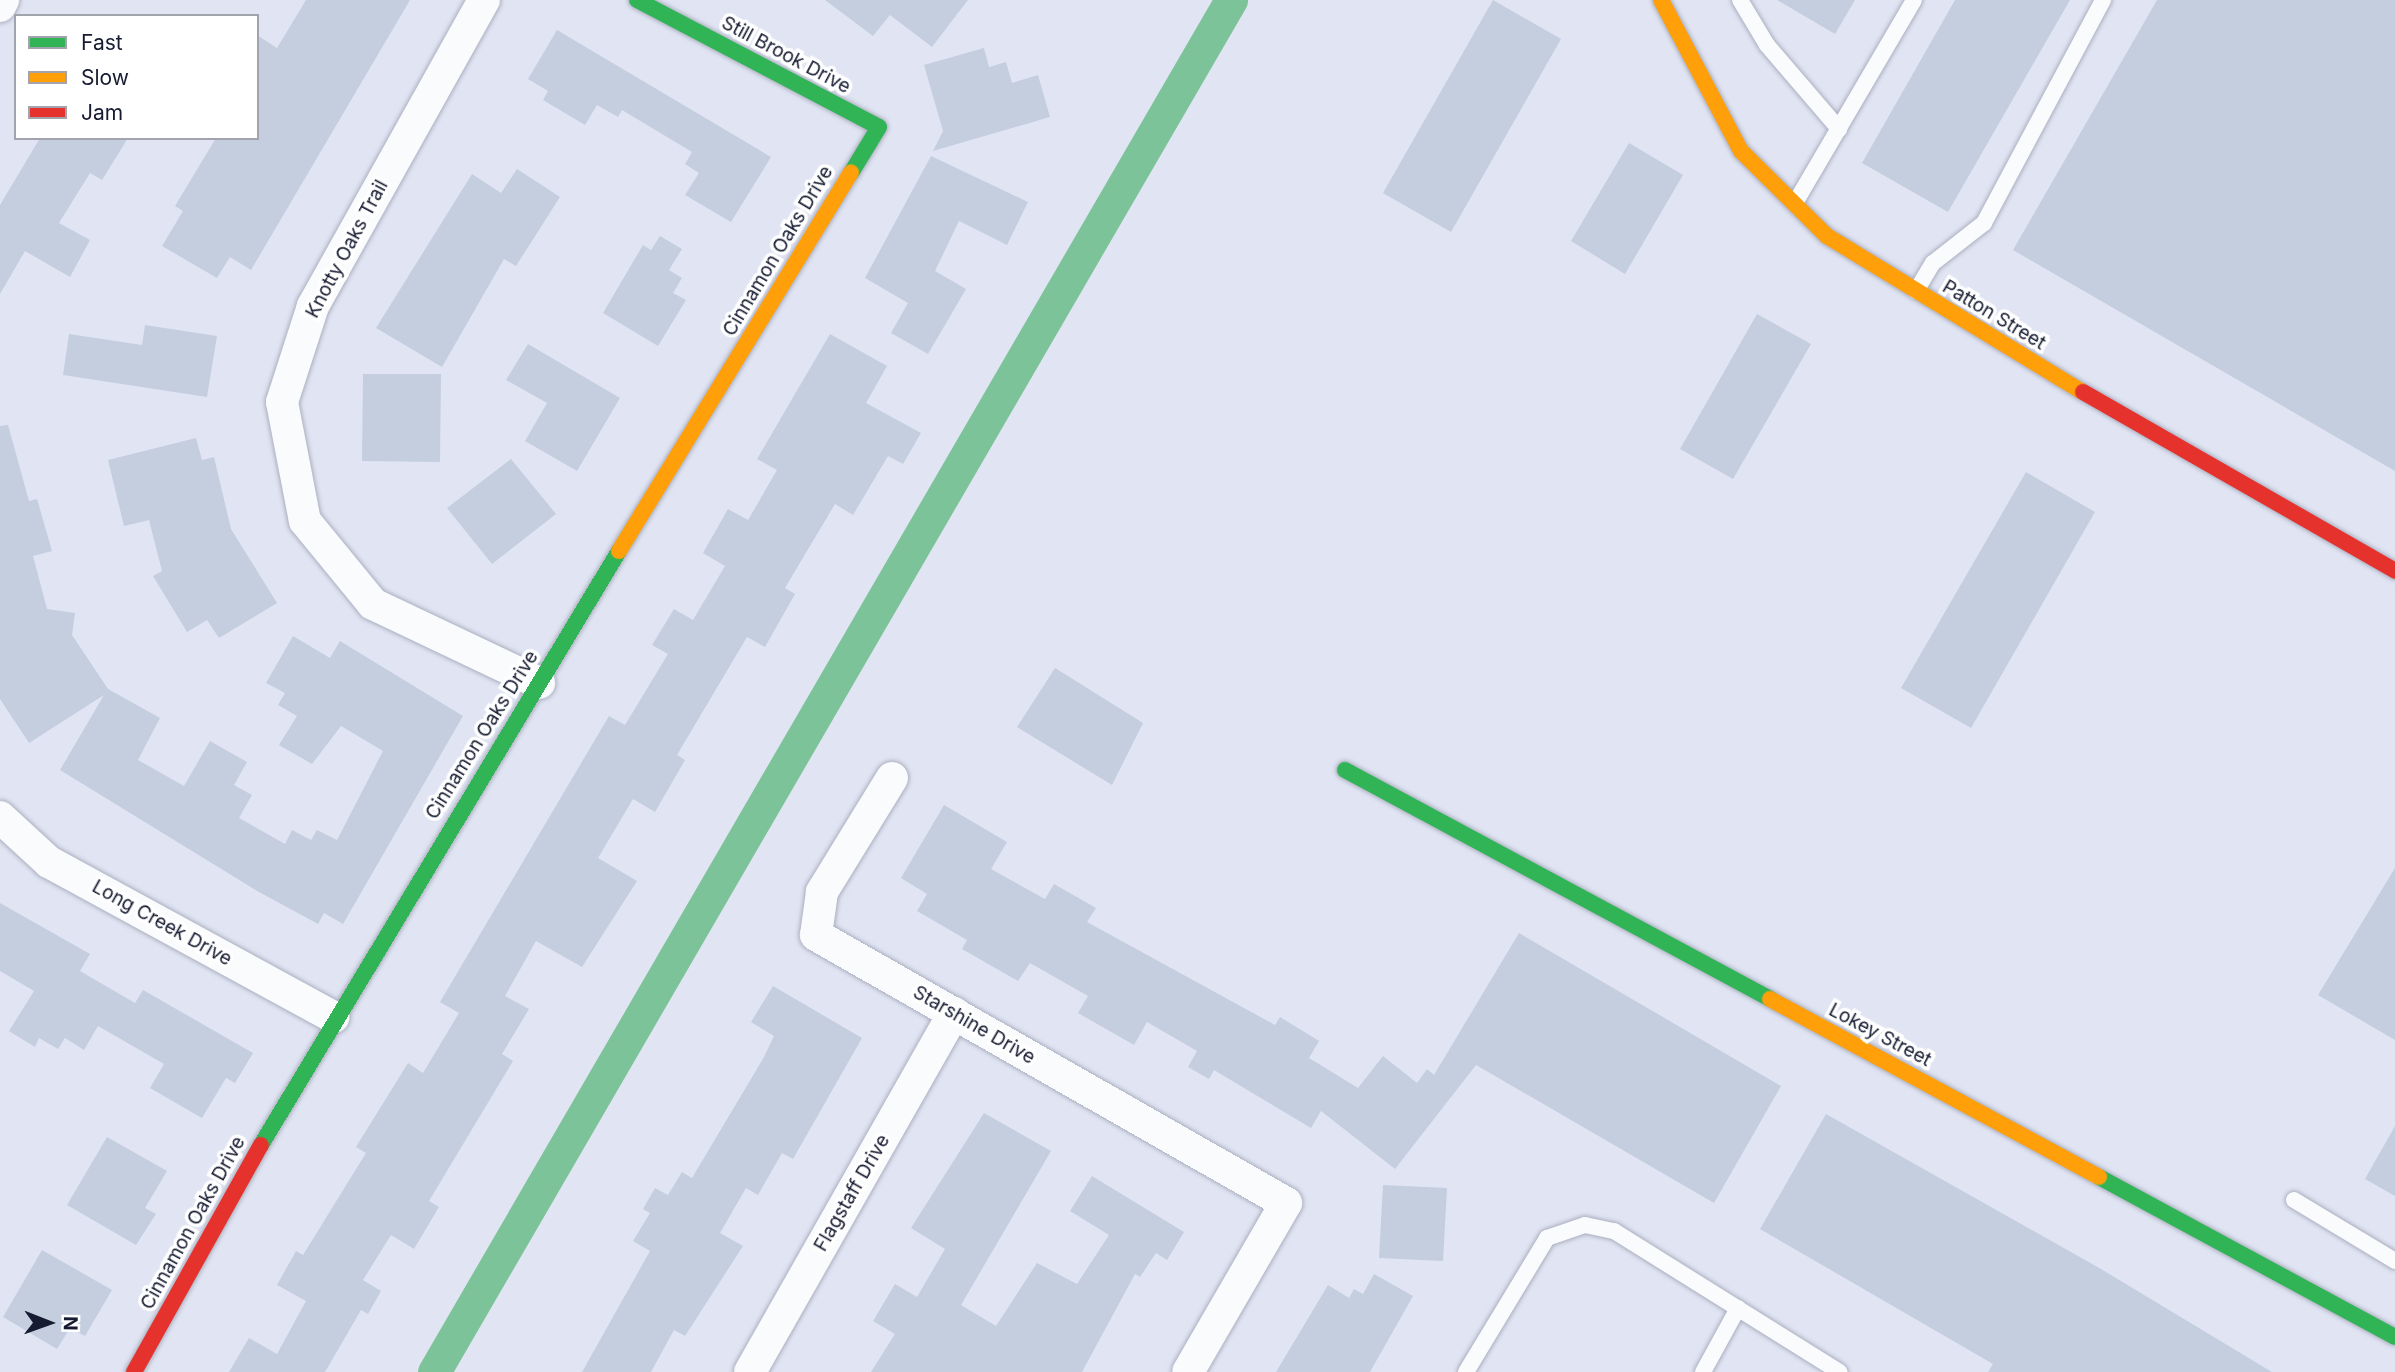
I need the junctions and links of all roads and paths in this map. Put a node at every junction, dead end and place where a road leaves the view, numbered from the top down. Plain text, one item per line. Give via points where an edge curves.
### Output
1 (3, 0) edge
2 (484, 0) edge
3 (637, 0) edge
4 (1661, 0) edge
5 (1740, 0) edge
6 (1914, 0) edge
7 (2103, 0) edge
8 (0, 6) edge
9 (878, 127) joint
10 (1839, 128) junction
11 (1794, 206) junction
12 (1915, 292) junction
13 (2395, 571) edge
14 (539, 683) junction
15 (1345, 770) dead end
16 (892, 778) dead end
17 (0, 817) edge
18 (954, 1013) junction
19 (333, 1017) junction
20 (2294, 1200) dead end
21 (2395, 1261) edge
22 (1738, 1308) junction
23 (2395, 1338) edge
24 (134, 1372) edge
25 (750, 1372) edge
26 (1188, 1372) edge
27 (1466, 1372) edge
28 (1703, 1372) edge
29 (1840, 1372) edge

1 - 8 street
2 - 14 street, Knotty Oaks Trail via 313,306 282,402 305,521 373,604
3 - 9 street, Still Brook Drive
4 - 11 street, Patton Street via 1741,151
5 - 10 lane via 1767,45
6 - 10 lane
7 - 12 lane via 1984,223 1933,263
9 - 14 street, Cinnamon Oaks Drive
10 - 11 lane
11 - 12 street, Patton Street
12 - 13 street, Patton Street
14 - 19 street, Cinnamon Oaks Drive
15 - 23 street, Lokey Street
16 - 18 street, Starshine Drive via 822,892 816,935
17 - 19 street, Long Creek Drive via 50,862
18 - 25 street, Flagstaff Drive
18 - 26 street, Starshine Drive via 1286,1203
19 - 24 street, Cinnamon Oaks Drive
20 - 21 lane
22 - 27 lane via 1614,1231 1563,1228 1547,1238
22 - 28 lane
22 - 29 lane

